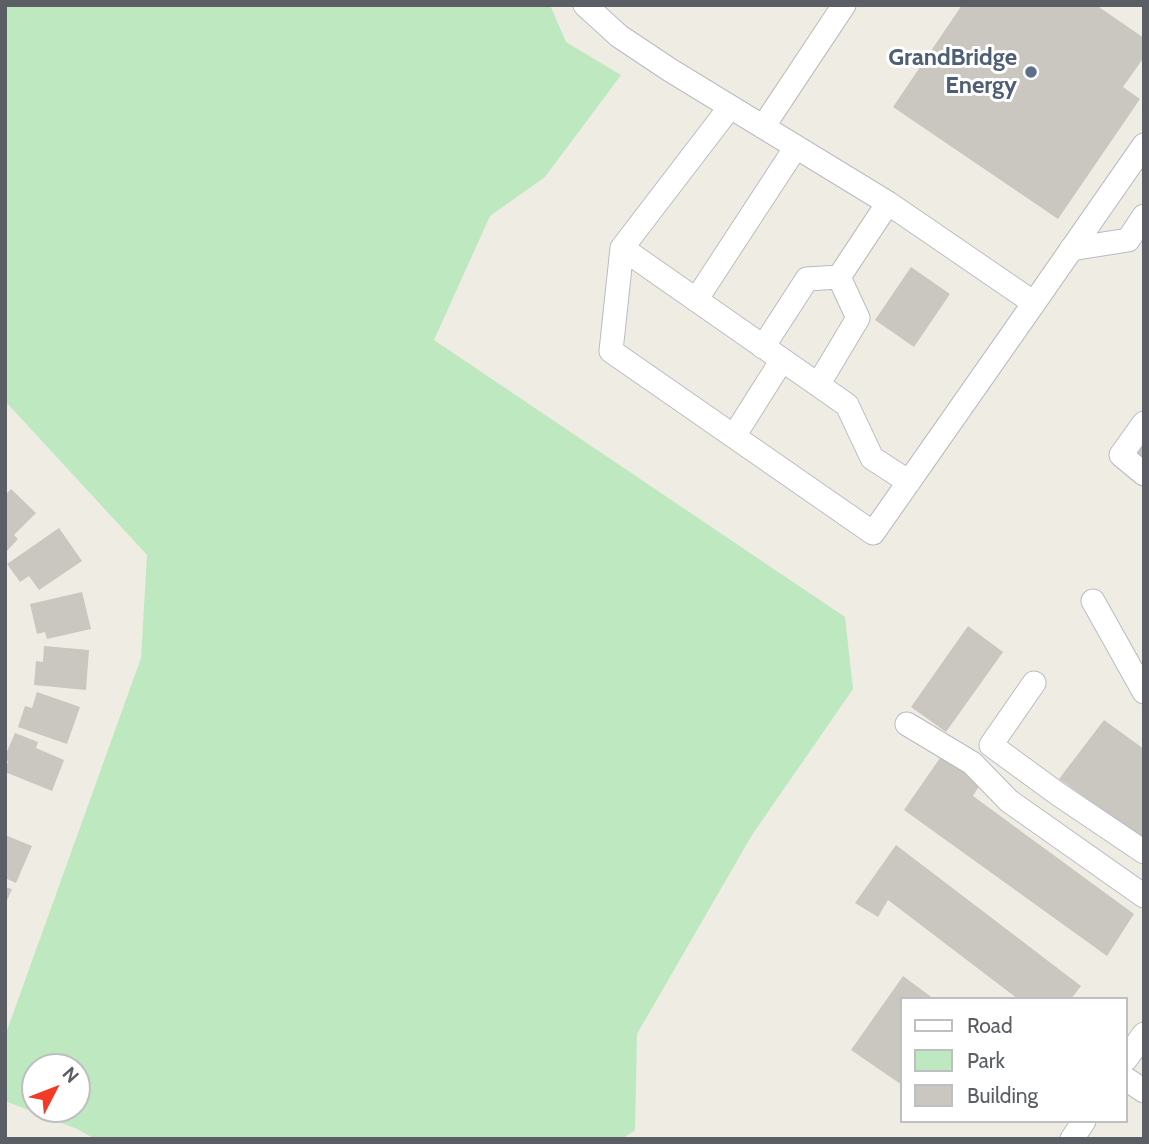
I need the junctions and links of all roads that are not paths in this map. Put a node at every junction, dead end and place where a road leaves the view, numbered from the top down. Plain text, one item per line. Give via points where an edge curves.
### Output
1 (585, 5) edge
2 (844, 5) edge
3 (730, 107) junction
4 (763, 127) junction
5 (1144, 145) edge
6 (796, 147) junction
7 (888, 203) junction
8 (1144, 216) edge
9 (622, 248) junction
10 (1071, 249) junction
11 (839, 277) junction
12 (696, 300) junction
13 (1034, 303) junction
14 (763, 347) junction
15 (782, 360) junction
16 (818, 385) junction
17 (1144, 423) edge
18 (734, 436) junction
19 (1144, 474) edge
20 (909, 482) junction
21 (1093, 601) dead end
22 (1034, 682) dead end
23 (1144, 692) edge
24 (907, 724) dead end
25 (1144, 852) edge
26 (1144, 896) edge
27 (1144, 1034) edge
28 (1128, 1056) edge
29 (1128, 1080) edge
30 (1144, 1091) edge
31 (1083, 1123) edge
32 (1072, 1139) edge

1 - 3 street via 619,36
2 - 4 street
3 - 4 street
3 - 9 street
4 - 6 street
5 - 10 street
6 - 7 street
6 - 12 street
7 - 11 street
7 - 13 street
8 - 10 street via 1128,240
9 - 12 street
9 - 18 street via 611,351
10 - 13 street
11 - 14 street via 807,279
11 - 16 street via 858,318
12 - 14 street
13 - 20 street
14 - 15 street
15 - 16 street
15 - 18 street
16 - 20 street via 847,405 872,458
17 - 19 street via 1121,456
18 - 20 street via 873,533
21 - 23 street
22 - 25 street via 991,745
24 - 26 street via 972,763 1009,801
27 - 28 street
29 - 30 street
31 - 32 street

